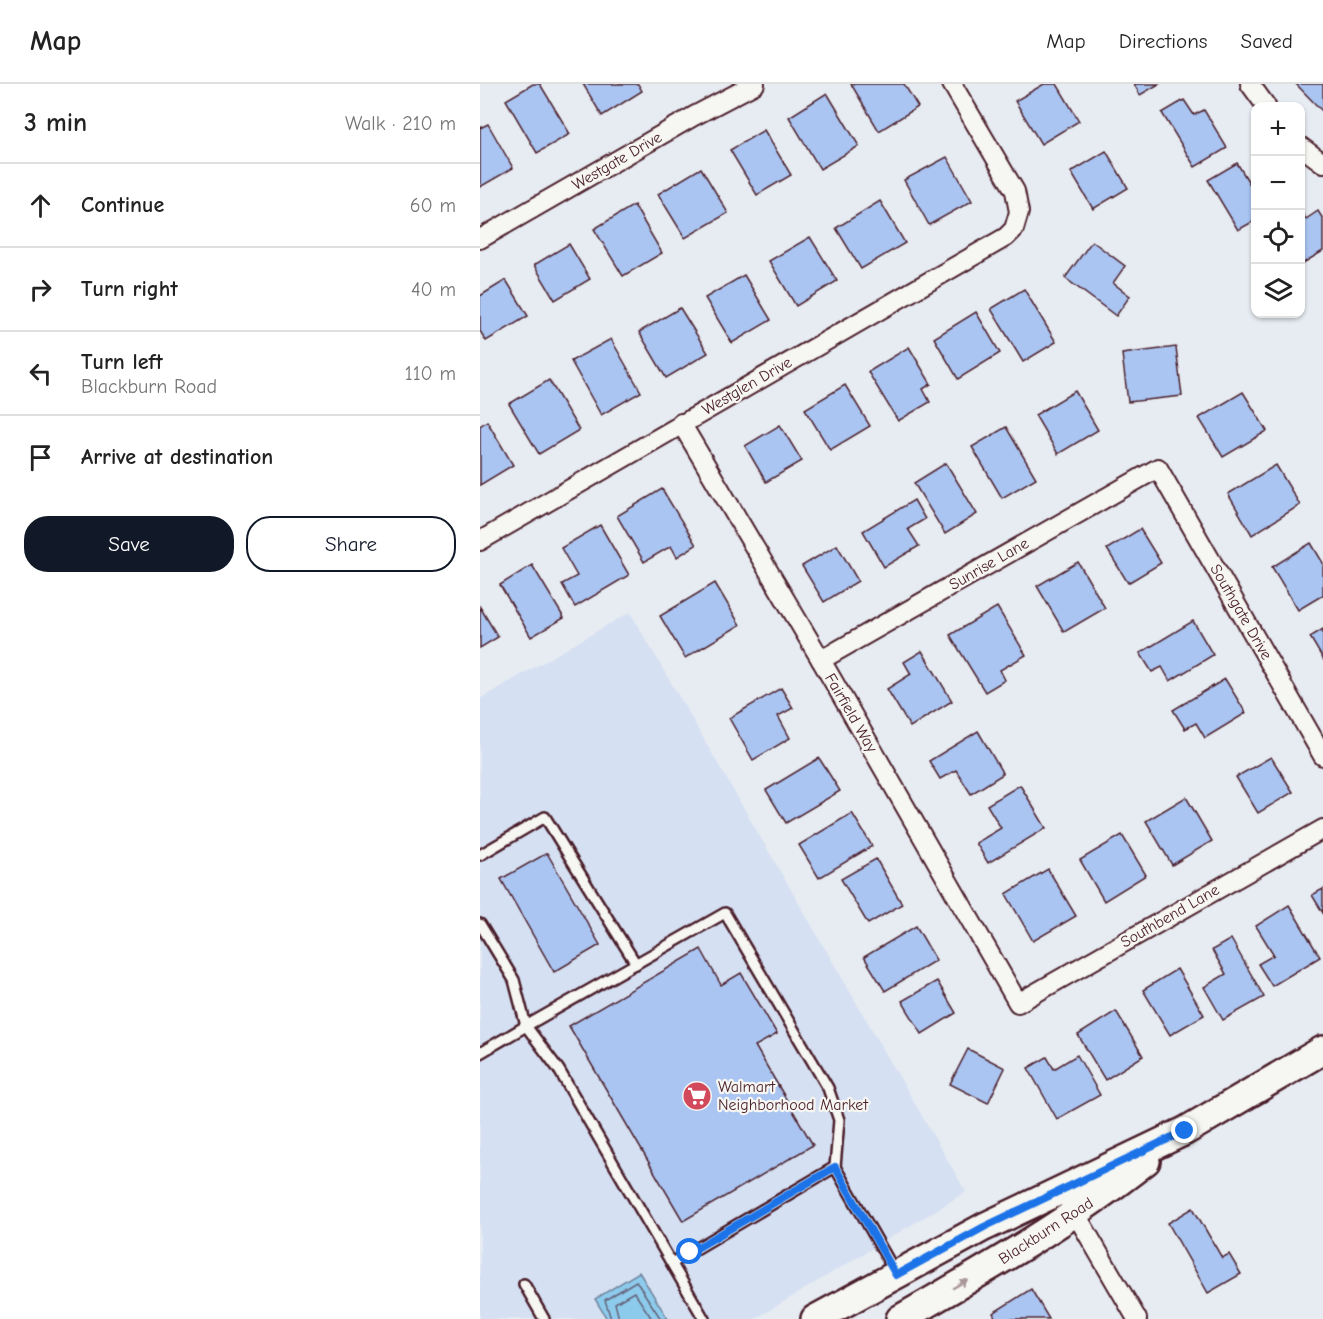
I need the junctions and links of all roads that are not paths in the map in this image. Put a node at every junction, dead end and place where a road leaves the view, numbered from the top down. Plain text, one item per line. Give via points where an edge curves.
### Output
1 (755, 84) edge
2 (952, 84) edge
3 (1250, 84) edge
4 (1263, 102) edge
5 (1305, 149) edge
6 (1323, 162) edge
7 (480, 239) edge
8 (681, 423) junction
9 (1158, 468) joint
10 (480, 541) edge
11 (821, 660) junction
12 (1323, 756) edge
13 (1323, 829) edge
14 (480, 855) edge
15 (480, 924) edge
16 (636, 964) junction
17 (1018, 1004) joint
18 (526, 1026) junction
19 (1323, 1050) edge
20 (480, 1053) edge
21 (1185, 1131) junction
22 (835, 1167) junction
23 (1062, 1190) junction
24 (1075, 1214) junction
25 (672, 1263) junction
26 (896, 1275) junction
27 (524, 1284) dead end
28 (908, 1315) edge
29 (544, 1319) edge
30 (704, 1319) edge
31 (815, 1319) edge
32 (1137, 1319) edge

1 - 7 street, Westgate Drive
2 - 8 street, Westglen Drive via 1015,191 1019,212 1014,229
3 - 4 street
5 - 6 street
8 - 10 street, Westglen Drive
8 - 11 street, Fairfield Way
9 - 11 street, Sunrise Lane
9 - 12 street, Southgate Drive
11 - 17 street, Fairfield Way
13 - 17 street, Southbend Lane
14 - 16 lane via 545,817
15 - 18 lane via 514,980
16 - 18 lane
16 - 22 lane via 725,913 828,1088 839,1120
18 - 20 lane
18 - 25 lane via 559,1070
19 - 21 main road, Blackburn Road
21 - 23 main road, Blackburn Road
21 - 24 main road, Blackburn Road
22 - 25 lane
22 - 26 lane
23 - 24 street
23 - 26 main road, Blackburn Road
28 -> 24 main road, Blackburn Road
24 - 32 street
25 - 30 lane
26 - 28 main road
26 - 31 main road, Blackburn Road
27 - 29 lane

